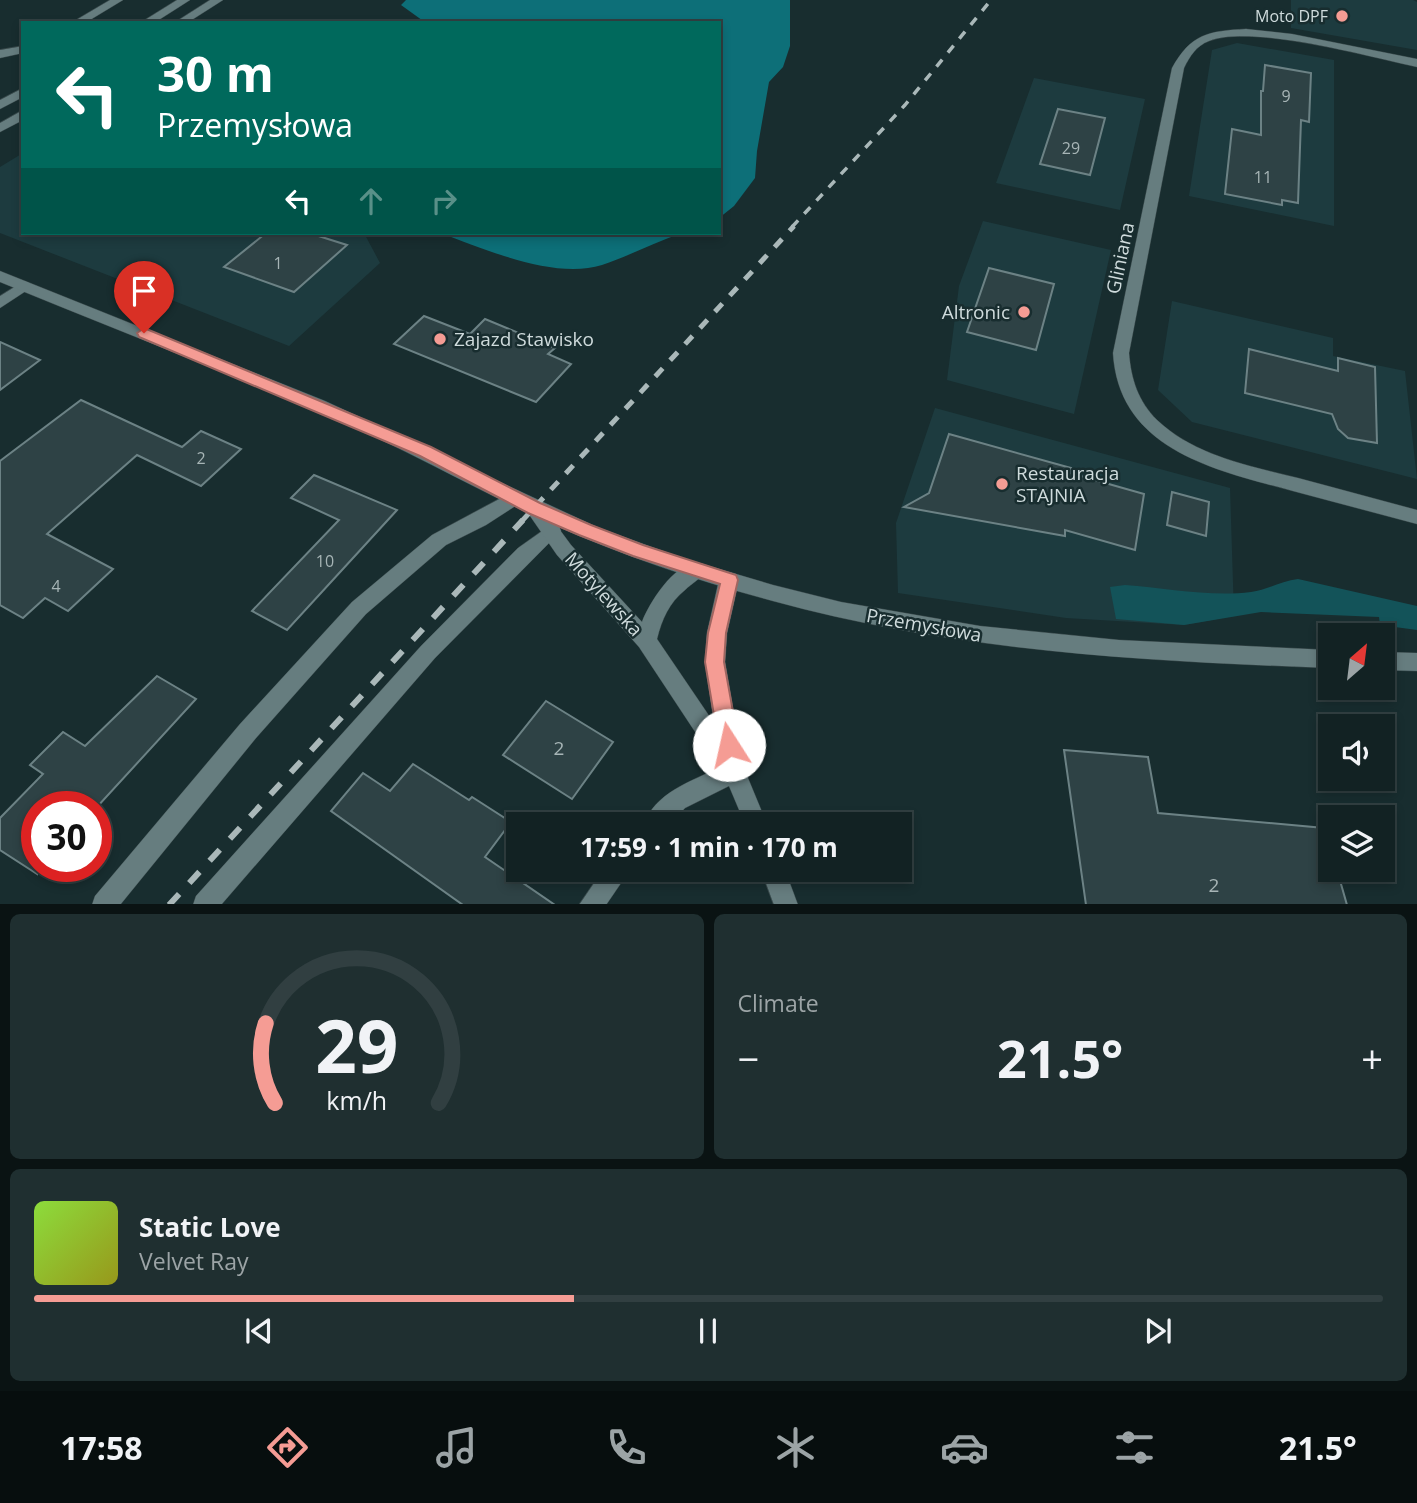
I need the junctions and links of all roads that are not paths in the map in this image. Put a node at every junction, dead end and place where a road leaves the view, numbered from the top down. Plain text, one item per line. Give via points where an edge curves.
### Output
1 (118, 0) edge
2 (185, 0) edge
3 (218, 0) edge
4 (80, 21) edge
5 (148, 21) edge
6 (182, 21) edge
7 (21, 49) edge
8 (0, 54) edge
9 (1417, 63) edge
10 (21, 93) edge
11 (0, 105) edge
12 (21, 115) edge
13 (0, 128) edge
14 (0, 276) edge
15 (24, 286) junction
16 (0, 303) edge
17 (513, 498) junction
18 (534, 508) junction
19 (1417, 517) edge
20 (552, 531) junction
21 (696, 570) junction
22 (729, 580) junction
23 (646, 641) junction
24 (1318, 659) edge
25 (1395, 661) edge
26 (1417, 662) edge
27 (734, 772) junction
28 (666, 812) edge
29 (751, 812) edge
30 (609, 882) edge
31 (777, 882) edge
32 (105, 904) edge
33 (206, 904) edge
34 (592, 904) edge
35 (786, 904) edge

1 - 4 street
2 - 5 street
3 - 6 street
7 - 8 street
9 - 19 street, Gliniana via 1255,33 1215,35 1187,49 1178,68 1121,353 1123,379 1136,404 1152,424 1184,449 1226,466
10 - 11 street
12 - 13 street
14 - 15 street, Motylewska
15 - 16 street
15 - 17 street, Motylewska via 340,414
17 - 18 street, Motylewska
17 - 32 street via 439,540 359,608 248,731
18 - 20 street, Motylewska
18 - 21 street, Przemysłowa
20 - 23 street, Motylewska
20 - 33 street via 428,652
21 - 22 street, Przemysłowa
21 - 23 street, Motylewska via 665,595 650,622
22 - 24 street, Przemysłowa via 862,614 997,638 1139,652
22 - 27 street, Motylewska via 715,662
23 - 27 street, Motylewska
25 - 26 street
27 - 28 street via 677,800
27 - 29 street, Motylewska
30 - 34 street
31 - 35 street

